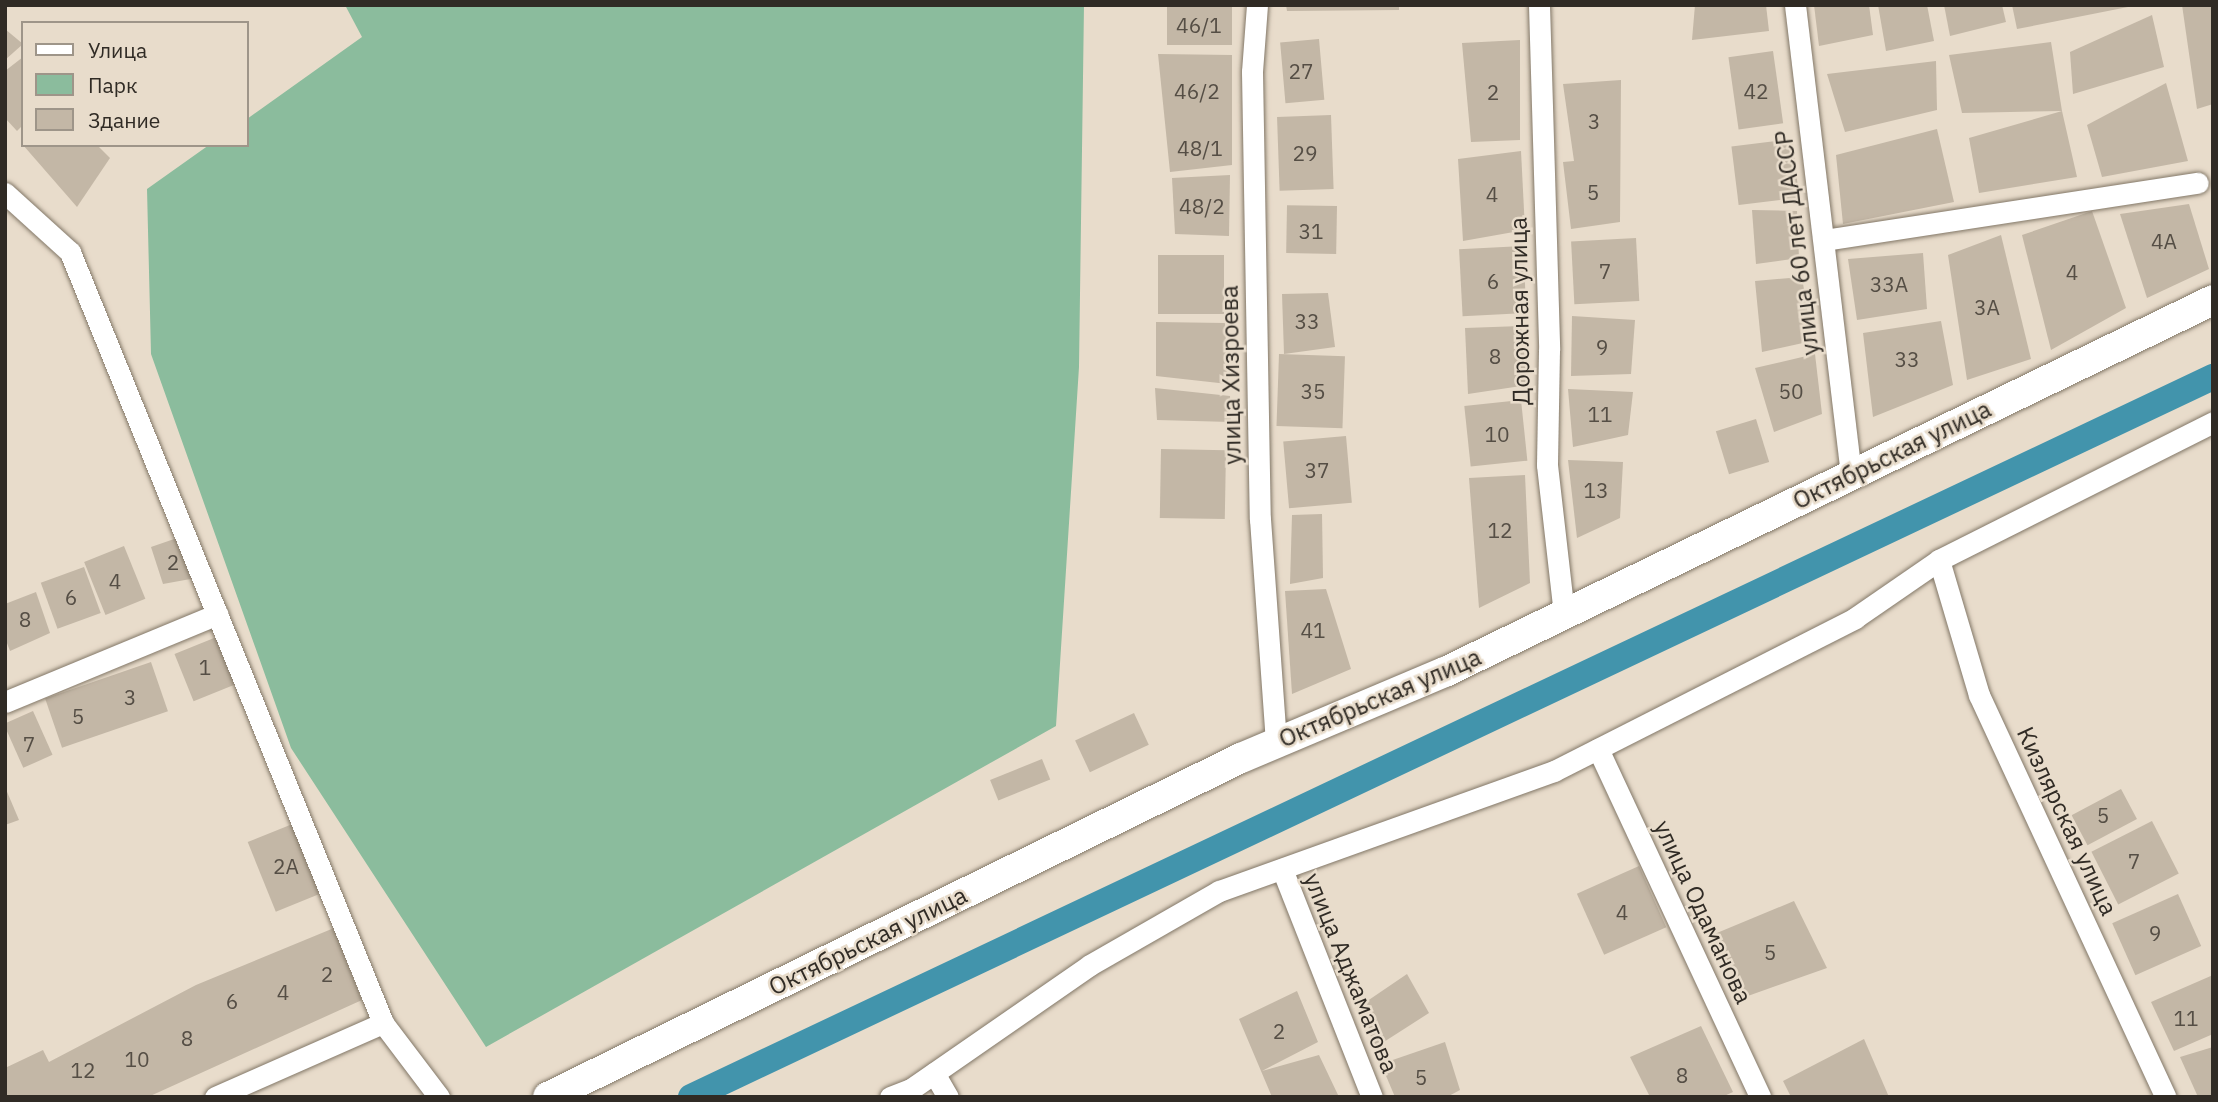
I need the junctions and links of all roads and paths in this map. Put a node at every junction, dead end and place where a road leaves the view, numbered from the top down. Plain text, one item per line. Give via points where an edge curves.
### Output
1 (1258, 5) edge
2 (1539, 5) edge
3 (1795, 5) edge
4 (2198, 183) dead end
5 (5, 193) edge
6 (1824, 240) junction
7 (2213, 300) edge
8 (2213, 422) edge
9 (1851, 476) junction
10 (1939, 560) junction
11 (216, 614) junction
12 (1564, 614) junction
13 (5, 702) edge
14 (1276, 743) junction
15 (1598, 749) junction
16 (1282, 869) junction
17 (383, 1023) junction
18 (934, 1073) junction
19 (215, 1097) edge
20 (439, 1097) edge
21 (548, 1097) edge
22 (890, 1097) edge
23 (948, 1097) edge
24 (1372, 1097) edge
25 (1760, 1097) edge
26 (2166, 1097) edge

1 - 14 street, улица Хизроева via 1252,72 1260,519
2 - 12 street, Дорожная улица via 1549,350 1547,465
3 - 6 street, улица 60 лет ДАССР
4 - 6 street
5 - 11 street via 71,252
6 - 9 street, улица 60 лет ДАССР
7 - 9 street, Октябрьская улица
8 - 10 street
9 - 12 street, Октябрьская улица
10 - 15 street via 1855,618
10 - 26 street, Кизлярская улица via 1979,695
11 - 13 street
11 - 17 street
12 - 14 street, Октябрьская улица via 1445,672
14 - 21 street, Октябрьская улица
15 - 16 street via 1555,771
15 - 25 street, улица Одаманова
16 - 18 street via 1219,891 1090,965
16 - 24 street, улица Аджаматова
17 - 19 street
17 - 20 street
18 - 22 street
18 - 23 street

